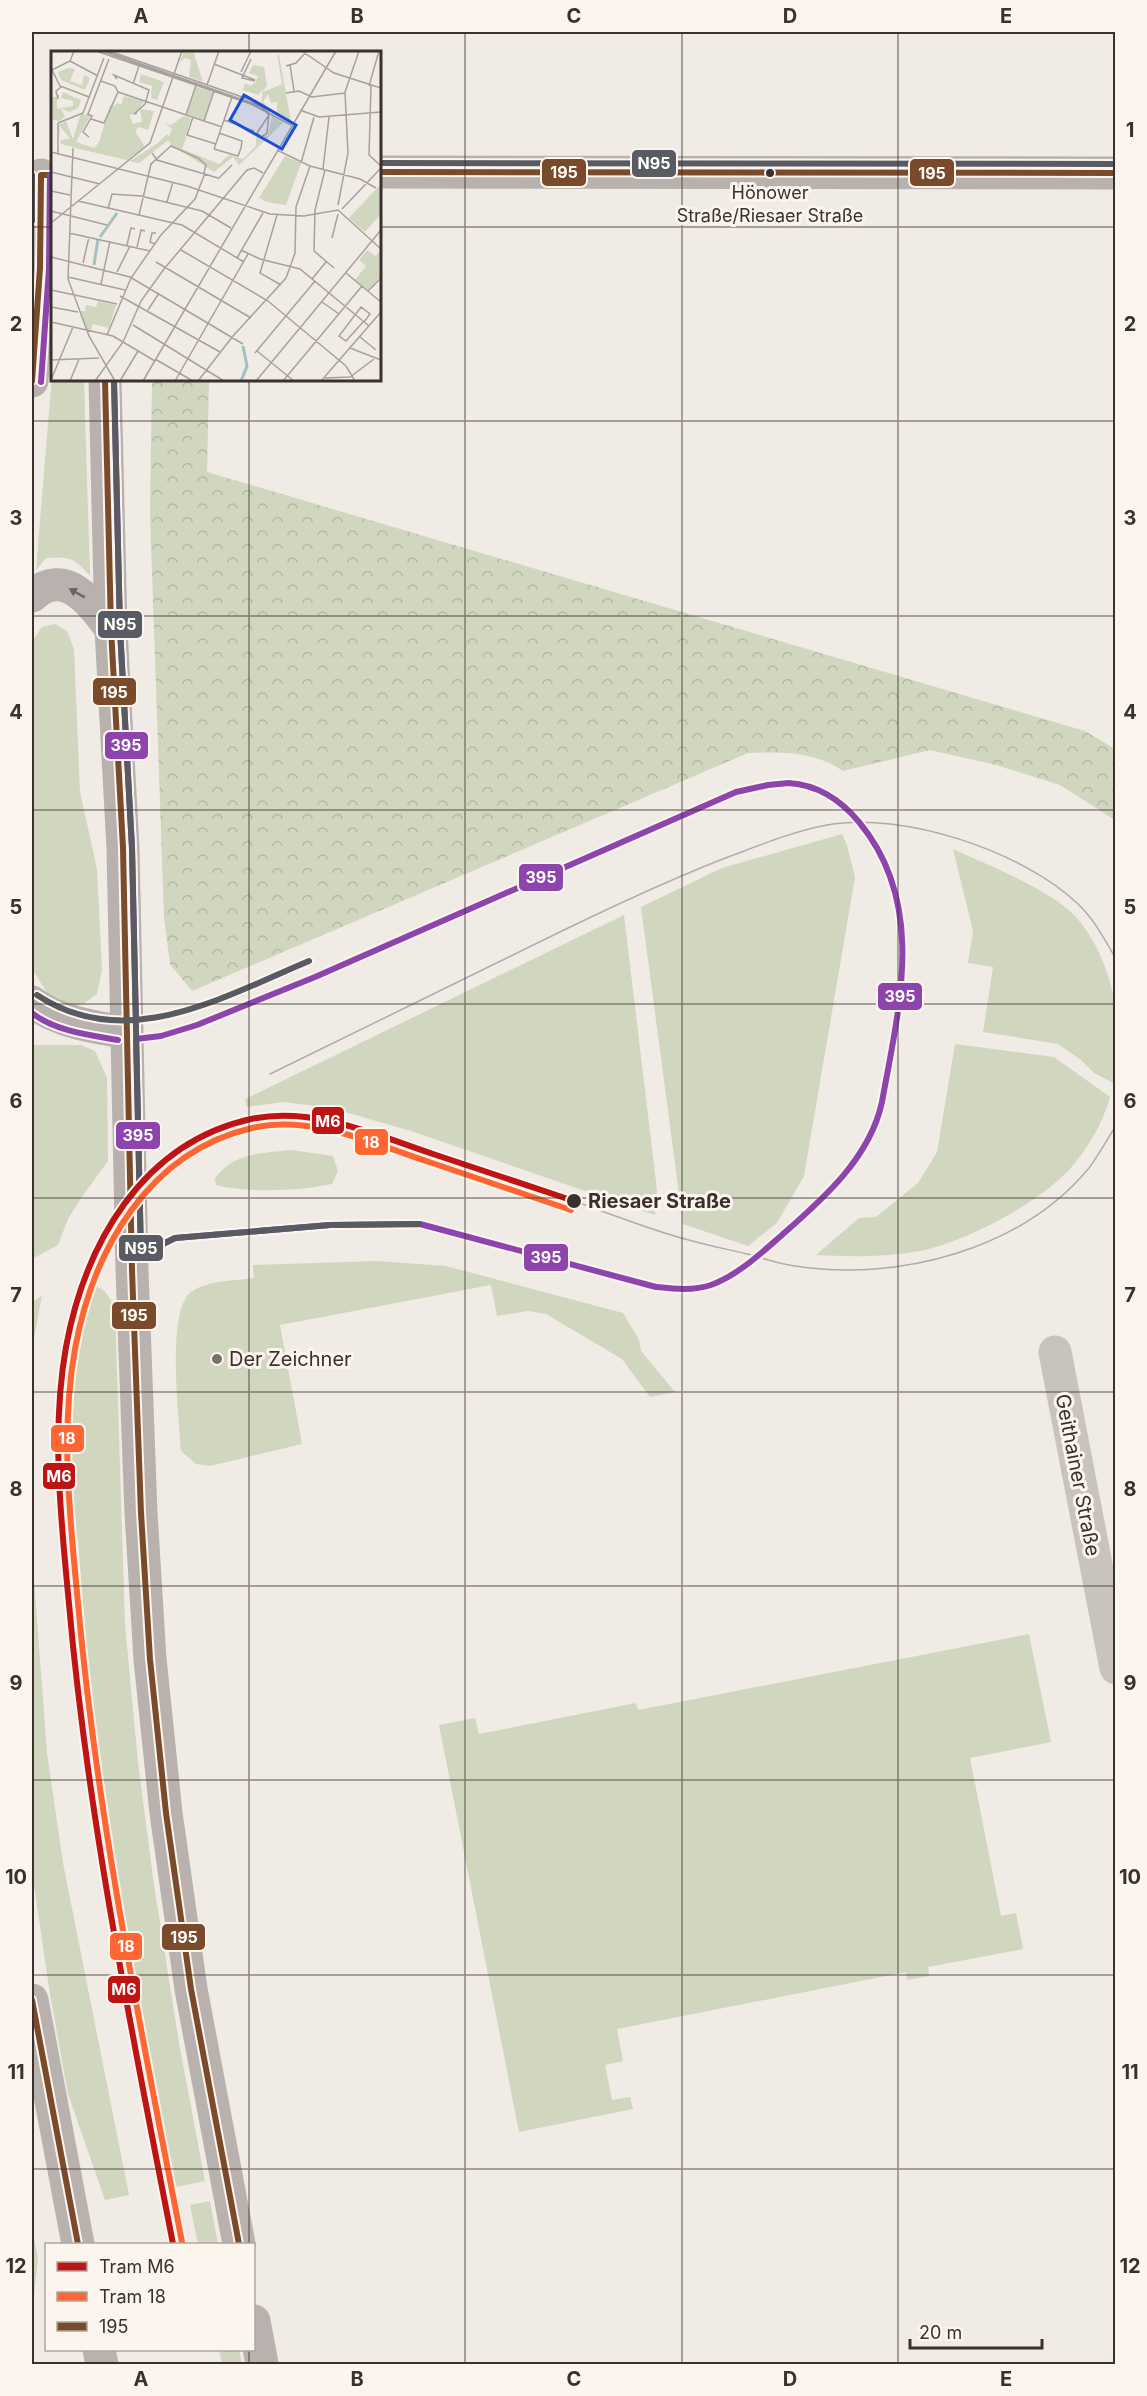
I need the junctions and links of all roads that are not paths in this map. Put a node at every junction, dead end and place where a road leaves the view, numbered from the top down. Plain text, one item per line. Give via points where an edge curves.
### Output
1 (381, 172) edge
2 (1116, 173) edge
3 (42, 175) edge
4 (32, 381) edge
5 (105, 381) edge
6 (32, 596) edge
7 (111, 629) junction
8 (32, 1002) edge
9 (125, 1032) junction
10 (1055, 1352) dead end
11 (1116, 1668) edge
12 (32, 2000) edge
13 (78, 2243) edge
14 (239, 2243) edge
15 (255, 2326) edge
16 (262, 2364) edge

1 - 2 main road
3 - 4 main road
5 - 7 main road
7 -> 6 main road via 92,602 76,591 48,585
7 - 9 main road via 123,848
8 - 9 main road via 46,1013 87,1026
9 - 14 main road via 141,1513 150,1659 190,1989
10 - 11 street, Geithainer Straße
12 - 13 main road
15 - 16 main road

